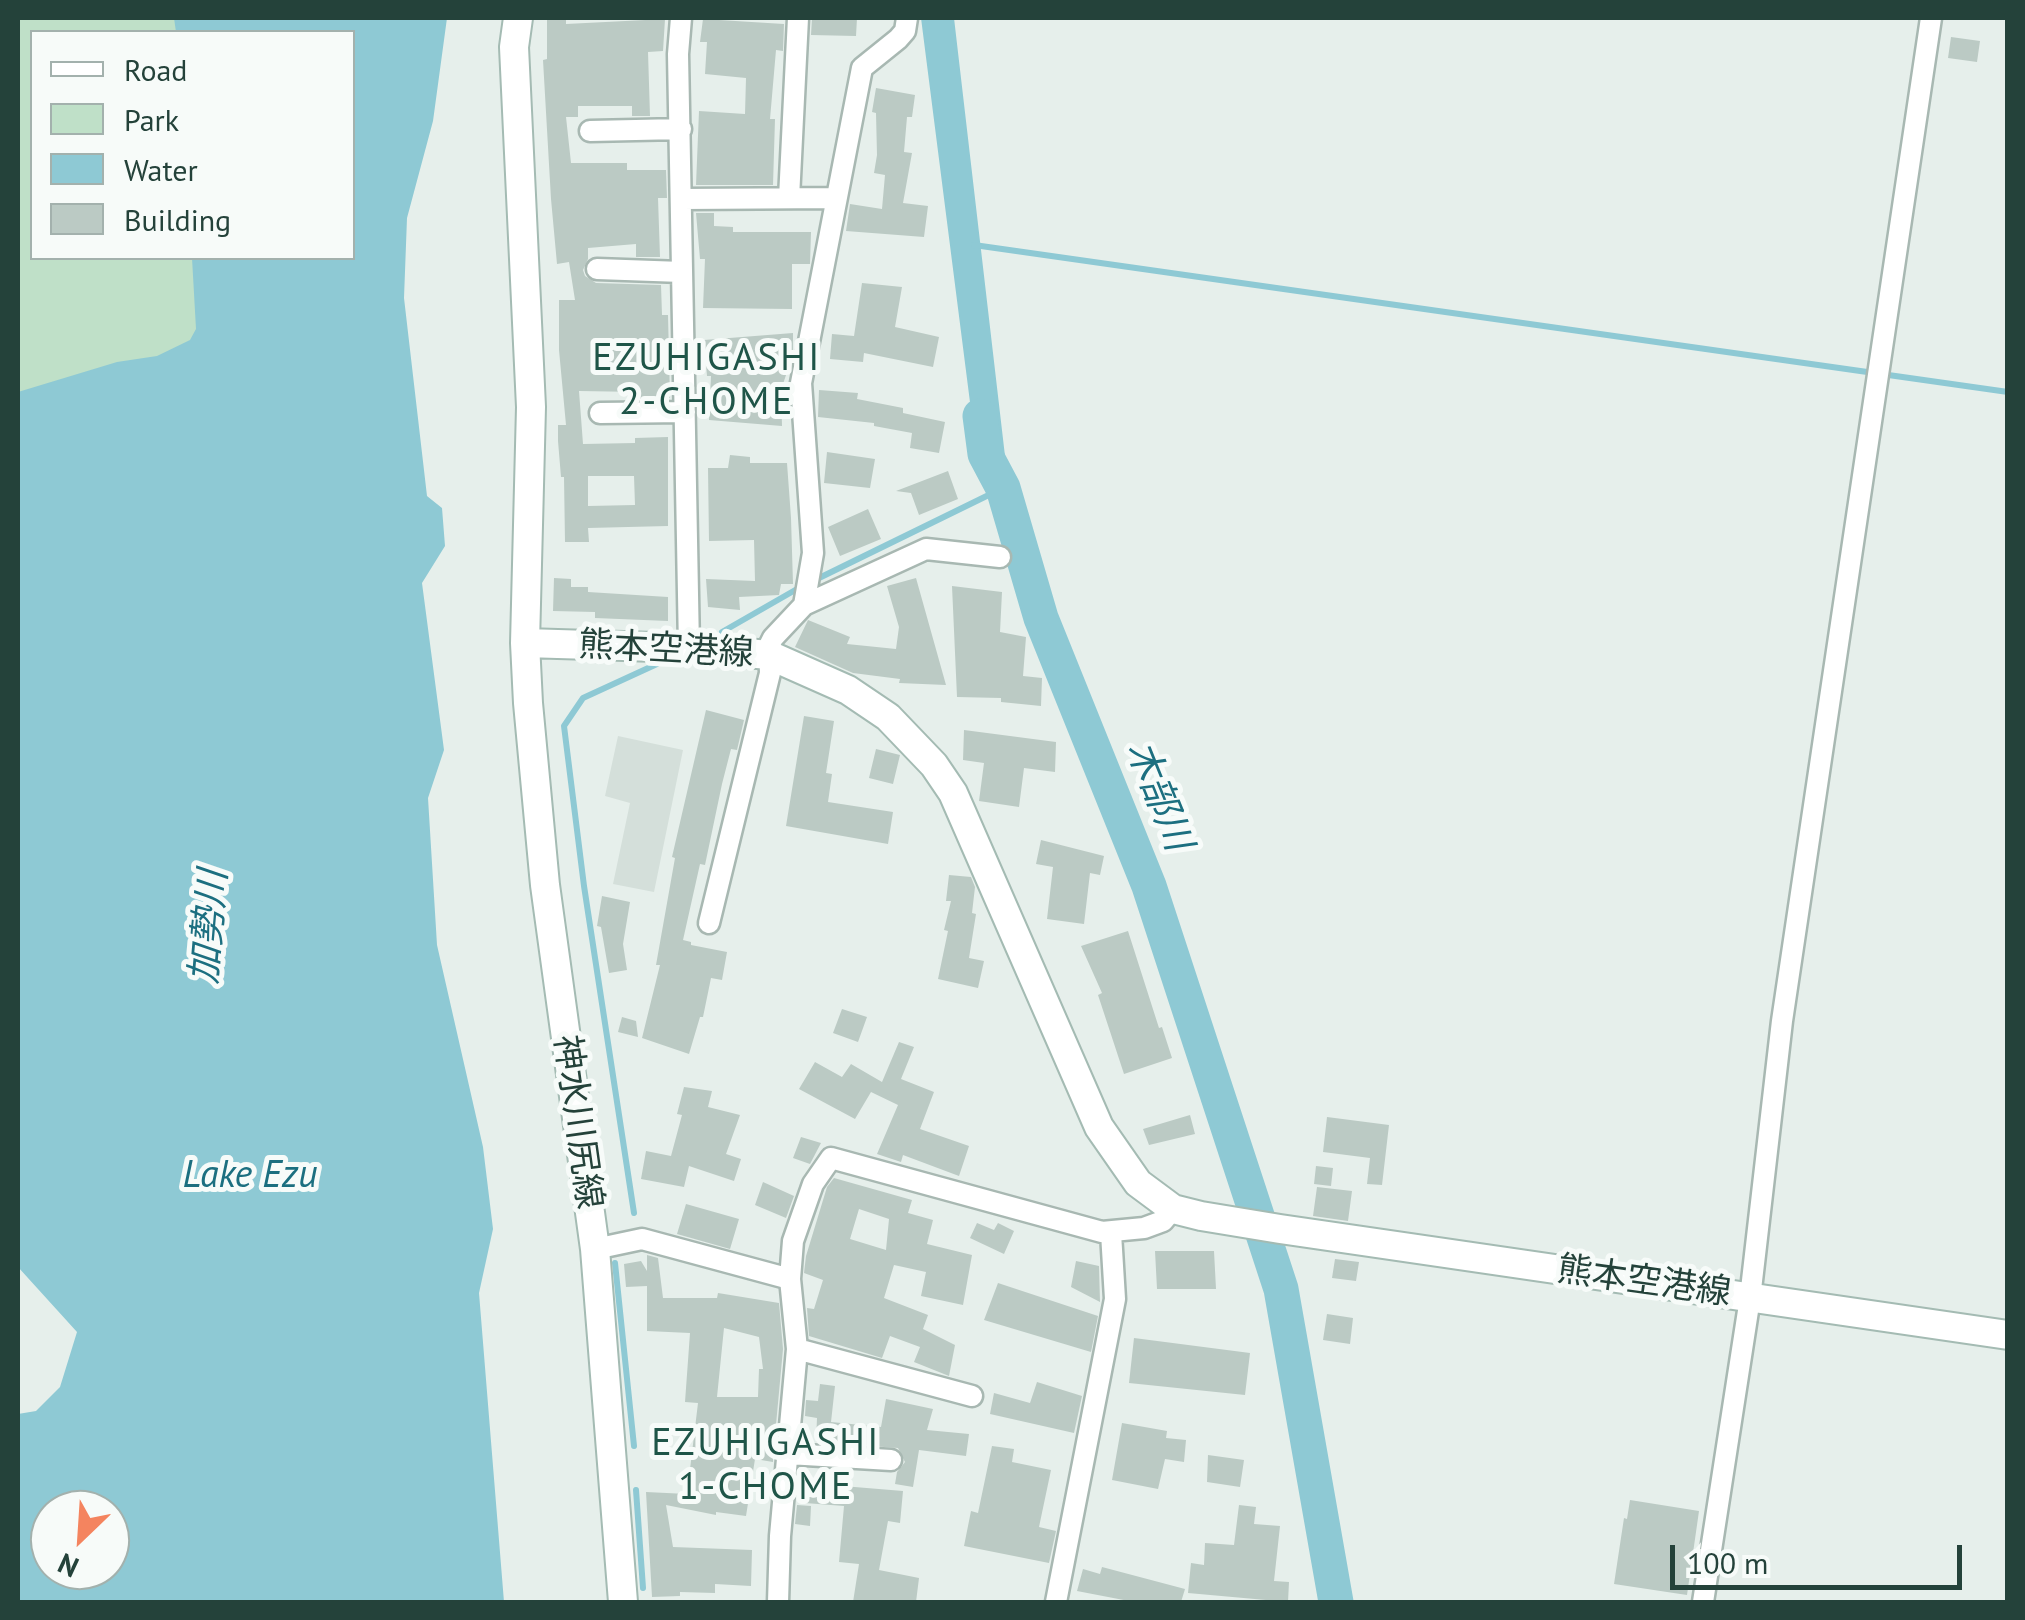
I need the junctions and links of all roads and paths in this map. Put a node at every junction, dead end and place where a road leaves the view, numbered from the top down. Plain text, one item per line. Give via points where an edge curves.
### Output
1 (518, 18) edge
2 (681, 18) edge
3 (798, 18) edge
4 (907, 18) edge
5 (1931, 18) edge
6 (680, 130) junction
7 (590, 131) dead end
8 (789, 198) junction
9 (836, 198) junction
10 (682, 199) junction
11 (597, 269) dead end
12 (682, 272) junction
13 (600, 412) dead end
14 (685, 412) junction
15 (1000, 557) dead end
16 (804, 601) junction
17 (526, 642) junction
18 (690, 648) junction
19 (769, 655) junction
20 (709, 923) dead end
21 (1174, 1208) junction
22 (1112, 1232) junction
23 (594, 1249) junction
24 (790, 1278) junction
25 (1750, 1298) junction
26 (2008, 1335) edge
27 (797, 1349) junction
28 (972, 1396) dead end
29 (788, 1454) junction
30 (892, 1460) dead end
31 (623, 1602) edge
32 (632, 1602) edge
33 (778, 1602) edge
34 (1056, 1602) edge
35 (1704, 1602) edge

1 - 17 main road via 531,407
2 - 6 street
3 - 8 street
4 - 9 street via 898,39 862,68
5 - 25 street via 1782,1021
6 - 7 street
6 - 10 street
8 - 9 street
8 - 10 street
9 - 16 street via 801,383 812,572
10 - 12 street
11 - 12 street
12 - 14 street
13 - 14 street
14 - 18 street
15 - 16 street via 926,550
16 - 19 street via 773,638
17 - 18 main road, 熊本空港線
17 - 23 main road, 神水川尻線 via 545,885
18 - 19 main road, 熊本空港線
19 - 20 street
19 - 21 main road, 熊本空港線 via 862,699 934,764 954,793 1099,1127 1138,1183
21 - 22 street via 1163,1222
21 - 25 main road, 熊本空港線 via 1244,1224
22 - 24 street via 831,1158 800,1216
22 - 34 street via 1114,1298
23 - 24 street via 642,1239
23 - 31 main road, 神水川尻線
24 - 27 street
25 - 26 main road, 熊本空港線
25 - 35 street
27 - 28 street
27 - 29 street
29 - 30 street
29 - 33 street
31 - 32 street

